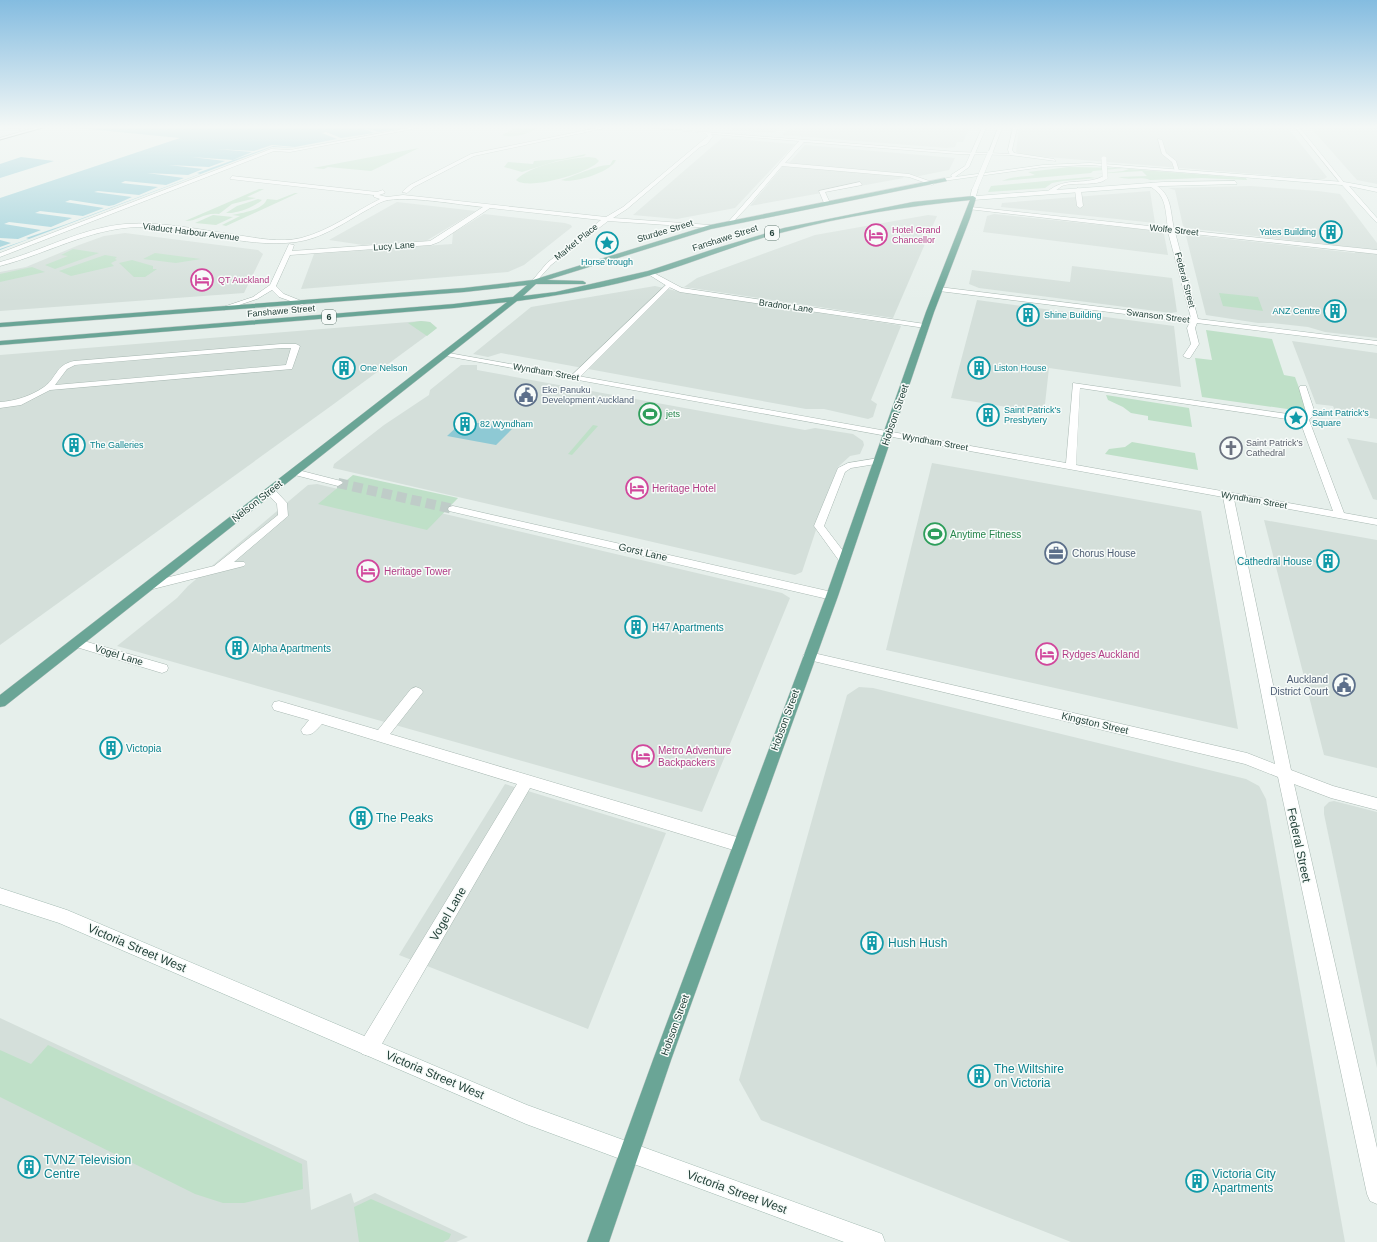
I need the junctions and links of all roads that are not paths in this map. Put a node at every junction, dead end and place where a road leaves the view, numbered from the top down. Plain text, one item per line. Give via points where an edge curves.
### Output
1 (180, 186) edge
2 (305, 186) edge
3 (412, 186) edge
4 (651, 186) edge
5 (762, 186) edge
6 (849, 186) edge
7 (916, 186) edge
8 (976, 186) edge
9 (1057, 186) edge
10 (1137, 186) edge
11 (1153, 186) edge
12 (1299, 186) edge
13 (1346, 186) edge
14 (1355, 186) edge
15 (1349, 189) junction
16 (1078, 190) junction
17 (1377, 190) edge
18 (390, 191) dead end
19 (1050, 192) junction
20 (402, 193) junction
21 (378, 194) junction
22 (973, 198) junction
23 (383, 199) junction
24 (826, 203) junction
25 (489, 206) junction
26 (1080, 206) dead end
27 (971, 209) junction
28 (606, 219) junction
29 (1377, 221) edge
30 (731, 222) junction
31 (710, 227) junction
32 (1171, 230) junction
33 (292, 240) junction
34 (1377, 252) edge
35 (288, 253) junction
36 (0, 255) edge
37 (0, 264) edge
38 (650, 273) junction
39 (534, 282) junction
40 (610, 282) junction
41 (669, 285) junction
42 (273, 286) junction
43 (939, 289) junction
44 (514, 300) junction
45 (302, 303) junction
46 (224, 308) junction
47 (1195, 320) junction
48 (0, 325) edge
49 (925, 326) junction
50 (0, 343) edge
51 (1377, 343) edge
52 (446, 354) junction
53 (1187, 356) dead end
54 (575, 377) junction
55 (48, 388) junction
56 (1303, 388) dead end
57 (0, 405) edge
58 (1304, 419) junction
59 (889, 434) junction
60 (879, 461) junction
61 (1071, 467) junction
62 (294, 472) junction
63 (338, 483) tunnel mouth
64 (270, 491) junction
65 (1228, 495) junction
66 (453, 509) tunnel mouth
67 (1340, 515) junction
68 (283, 516) junction
69 (1377, 522) edge
70 (274, 536) dead end
71 (844, 560) junction
72 (240, 564) dead end
73 (218, 569) junction
74 (149, 586) junction
75 (832, 596) junction
76 (76, 642) junction
77 (809, 656) junction
78 (160, 665) dead end
79 (416, 692) dead end
80 (0, 702) edge
81 (278, 706) dead end
82 (319, 718) junction
83 (308, 730) dead end
84 (381, 736) junction
85 (1284, 774) junction
86 (526, 781) junction
87 (1377, 804) edge
88 (740, 845) junction
89 (0, 896) edge
90 (369, 1047) junction
91 (628, 1153) junction
92 (1377, 1194) edge
93 (598, 1242) edge
94 (874, 1242) edge

1 - 36 street
2 - 21 street
3 - 20 street
4 - 28 street, Market Place via 625,208
5 - 30 street
6 - 24 street via 822,191
7 - 24 main road, Sturdee Street / 6
8 - 22 street, bridge
9 - 19 street, bridge
10 - 16 street, Fanshawe Street
11 - 32 street, Federal Street via 1164,192
12 - 15 street
13 - 15 street
14 - 17 street
15 - 17 street
15 - 29 street
16 - 19 street, Fanshawe Street
16 - 26 street
18 - 21 street
19 - 22 street, Fanshawe Street
20 - 23 street, Viaduct Harbour Avenue
20 - 25 street
21 - 23 street via 376,196
22 - 27 main road, Hobson Street
22 - 38 main road, Fanshawe Street / 6 via 913,204 784,230
23 - 33 street, Viaduct Harbour Avenue via 312,236
24 - 30 main road, Sturdee Street / 6
25 - 28 street
25 - 35 street, Lucy Lane via 434,242
27 - 32 street, Wolfe Street
27 - 43 main road, Hobson Street
28 - 31 street
28 - 39 street, Market Place via 550,264
30 - 31 main road, Sturdee Street / 6
31 - 39 main road, Sturdee Street / 6
32 - 34 street, Wolfe Street
32 - 47 street, Federal Street
33 - 35 street
33 - 37 street, Viaduct Harbour Avenue via 261,240 156,226 123,227 91,233 29,257
35 - 42 street
38 - 40 main road, Fanshawe Street / 6
38 - 41 street, Bradnor Lane
39 - 40 main road, Fanshawe Street / 6
39 - 44 main road, Nelson Street
39 - 45 main road, Fanshawe Street / 6 via 468,290
40 - 44 main road, Fanshawe Street / 6
41 - 49 street, Bradnor Lane via 680,290
41 - 54 street
42 - 45 street via 283,296
42 - 46 street via 255,298
43 - 47 street, Swanson Street
43 - 49 main road, Hobson Street
44 - 50 main road, Fanshawe Street / 6 via 384,313
44 - 52 main road, Nelson Street
45 - 46 main road, Fanshawe Street / 6
46 - 48 main road, Fanshawe Street / 6
47 - 51 street, Swanson Street
47 - 53 street, Federal Street via 1191,328 1195,344
49 - 59 main road, Hobson Street
52 - 54 street, Wyndham Street
52 - 62 main road, Nelson Street
54 - 59 street, Wyndham Street
55 - 55 street via 288,367 296,346 74,363 64,367
55 - 57 street via 18,403
56 - 58 street via 1311,413
58 - 61 street via 1076,385
58 - 67 street
59 - 60 main road, Hobson Street
59 - 61 street, Wyndham Street
60 - 71 main road, Hobson Street
60 - 71 street via 848,466 841,470 819,526
61 - 65 street, Wyndham Street
62 - 63 street
62 - 64 main road, Nelson Street
64 - 68 street via 282,503
64 - 74 main road, Nelson Street
65 - 67 street, Wyndham Street
65 - 85 street, Federal Street
66 - 75 street, Gorst Lane
67 - 69 street, Wyndham Street
68 - 70 street
68 - 73 street
71 - 75 main road, Hobson Street
72 - 73 street
73 - 74 street
74 - 76 main road, Nelson Street
75 - 77 main road, Hobson Street
76 - 78 street, Vogel Lane
76 - 80 main road, Nelson Street
77 - 85 street, Kingston Street via 1247,759
77 - 88 main road, Hobson Street
79 - 84 street
81 - 82 street
82 - 83 street
82 - 84 street
84 - 86 street
85 - 87 street, Kingston Street via 1331,792
85 - 92 street, Federal Street
86 - 88 street
86 - 90 street, Vogel Lane
88 - 91 main road, Hobson Street
89 - 90 street, Victoria Street West via 61,916
90 - 91 street, Victoria Street West via 526,1114
91 - 93 main road, Hobson Street
91 - 94 street, Victoria Street West

